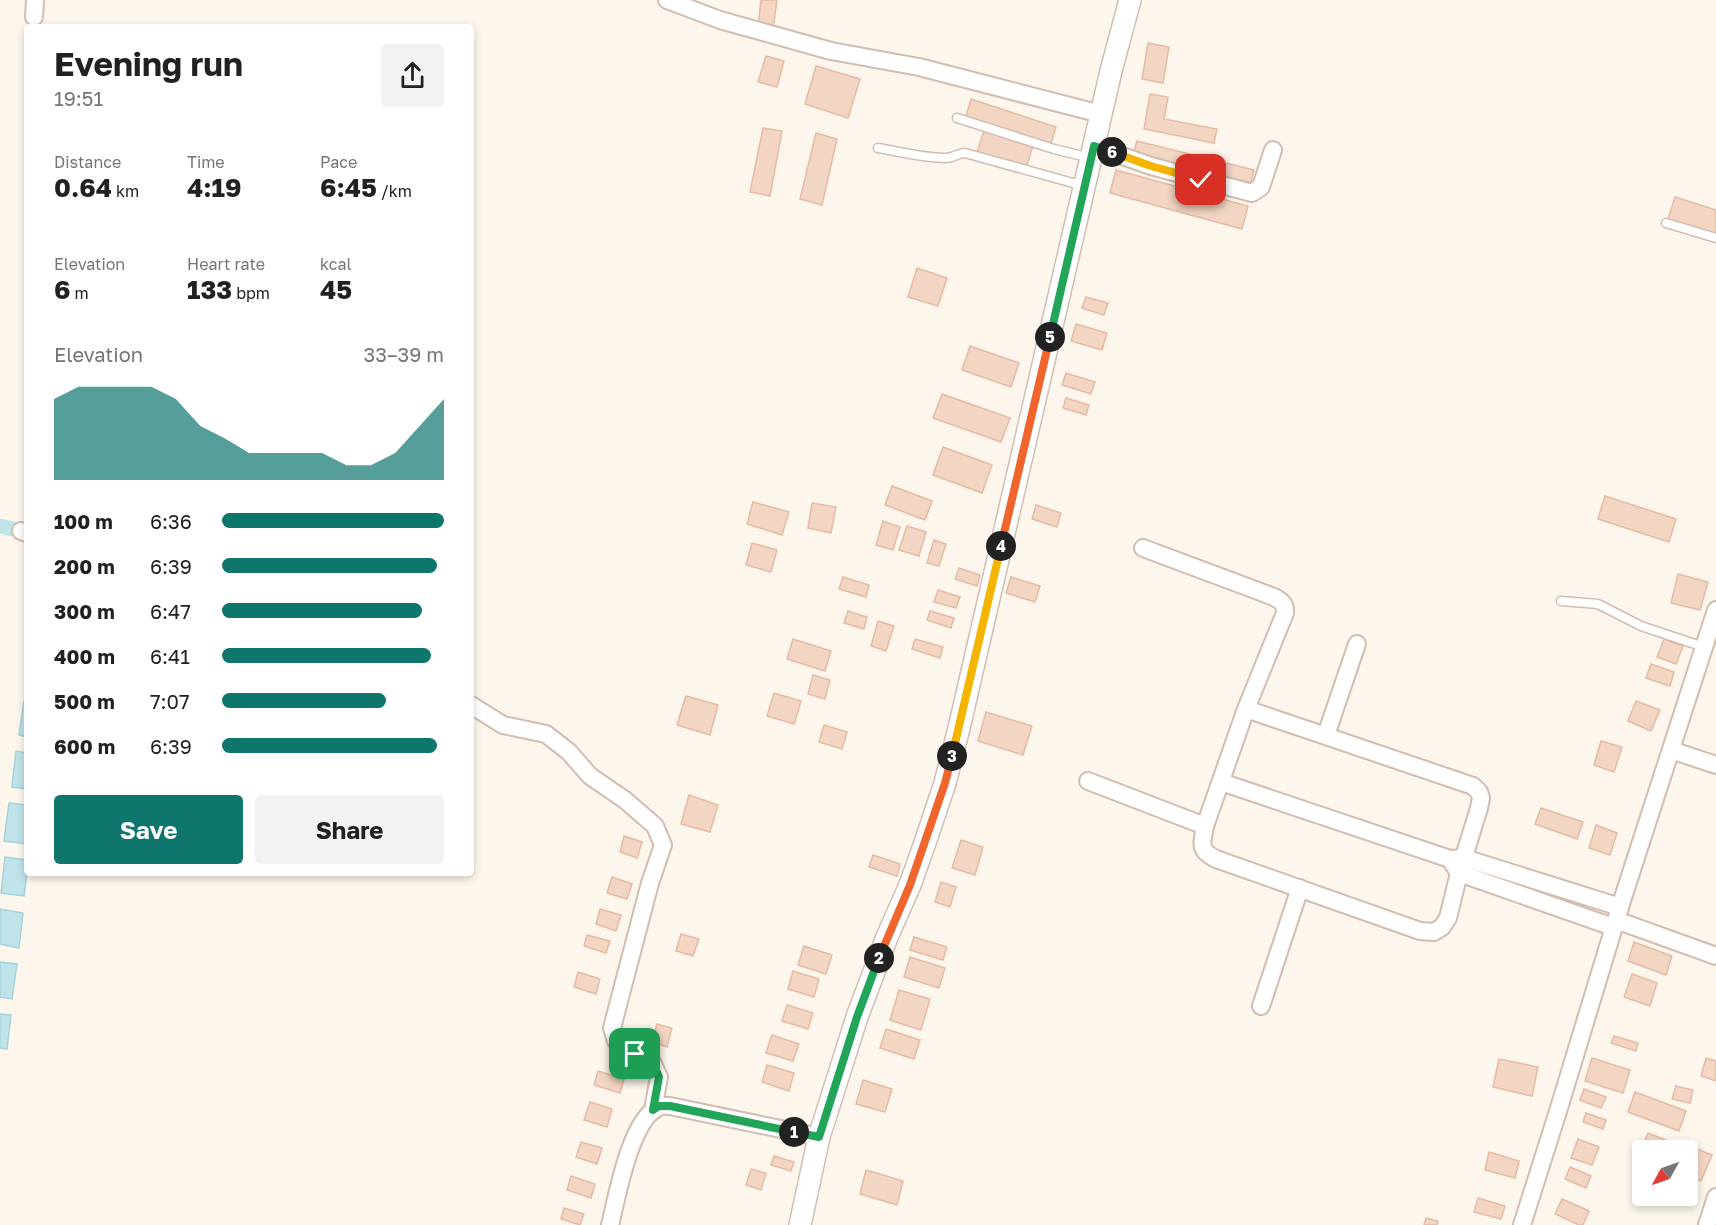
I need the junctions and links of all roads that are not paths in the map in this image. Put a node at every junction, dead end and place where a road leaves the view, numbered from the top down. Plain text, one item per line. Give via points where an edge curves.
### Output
1 (35, 0) edge
2 (667, 0) edge
3 (1130, 0) edge
4 (34, 17) dead end
5 (1101, 114) junction
6 (957, 118) dead end
7 (878, 148) dead end
8 (1273, 150) dead end
9 (1093, 152) junction
10 (1085, 186) junction
11 (1666, 223) dead end
12 (1716, 238) edge
13 (1143, 548) dead end
14 (1561, 601) dead end
15 (1716, 610) edge
16 (1357, 644) dead end
17 (1704, 647) junction
18 (474, 707) edge
19 (1246, 709) junction
20 (1326, 735) junction
21 (1671, 750) junction
22 (1716, 765) edge
23 (1088, 781) dead end
24 (1221, 782) junction
25 (1205, 826) junction
26 (1458, 863) junction
27 (1300, 888) junction
28 (1616, 918) junction
29 (1716, 956) edge
30 (1261, 1006) dead end
31 (653, 1110) junction
32 (819, 1137) junction
33 (1716, 1197) edge
34 (610, 1225) edge
35 (800, 1225) edge
36 (1522, 1225) edge
37 (1707, 1225) edge

1 - 4 street
2 - 5 street via 720,20 831,51 919,67
3 - 5 street
5 - 9 street
6 - 9 lane via 1054,149
7 - 10 lane via 922,157 965,153
8 - 9 street via 1261,187 1252,193
9 - 10 street
10 - 32 street via 945,783 910,885 857,1017
11 - 12 lane
13 - 19 street via 1283,603 1285,613
14 - 17 lane via 1598,604 1641,626
15 - 17 street
16 - 20 street
17 - 21 street
18 - 31 street via 503,724 546,734 590,776 655,826 663,845 612,1028 616,1041 652,1062 659,1077
19 - 20 street
19 - 24 street
20 - 26 street via 1473,786 1481,798
21 - 22 street
21 - 28 street
23 - 25 street
24 - 25 street
24 - 26 street
25 - 27 street via 1202,845 1208,855
26 - 27 street via 1448,918 1434,932 1420,931
26 - 28 street
27 - 30 street
28 - 29 street
28 - 36 street
31 - 32 street via 670,1106
31 - 34 street via 631,1146
32 - 35 street
33 - 37 street

